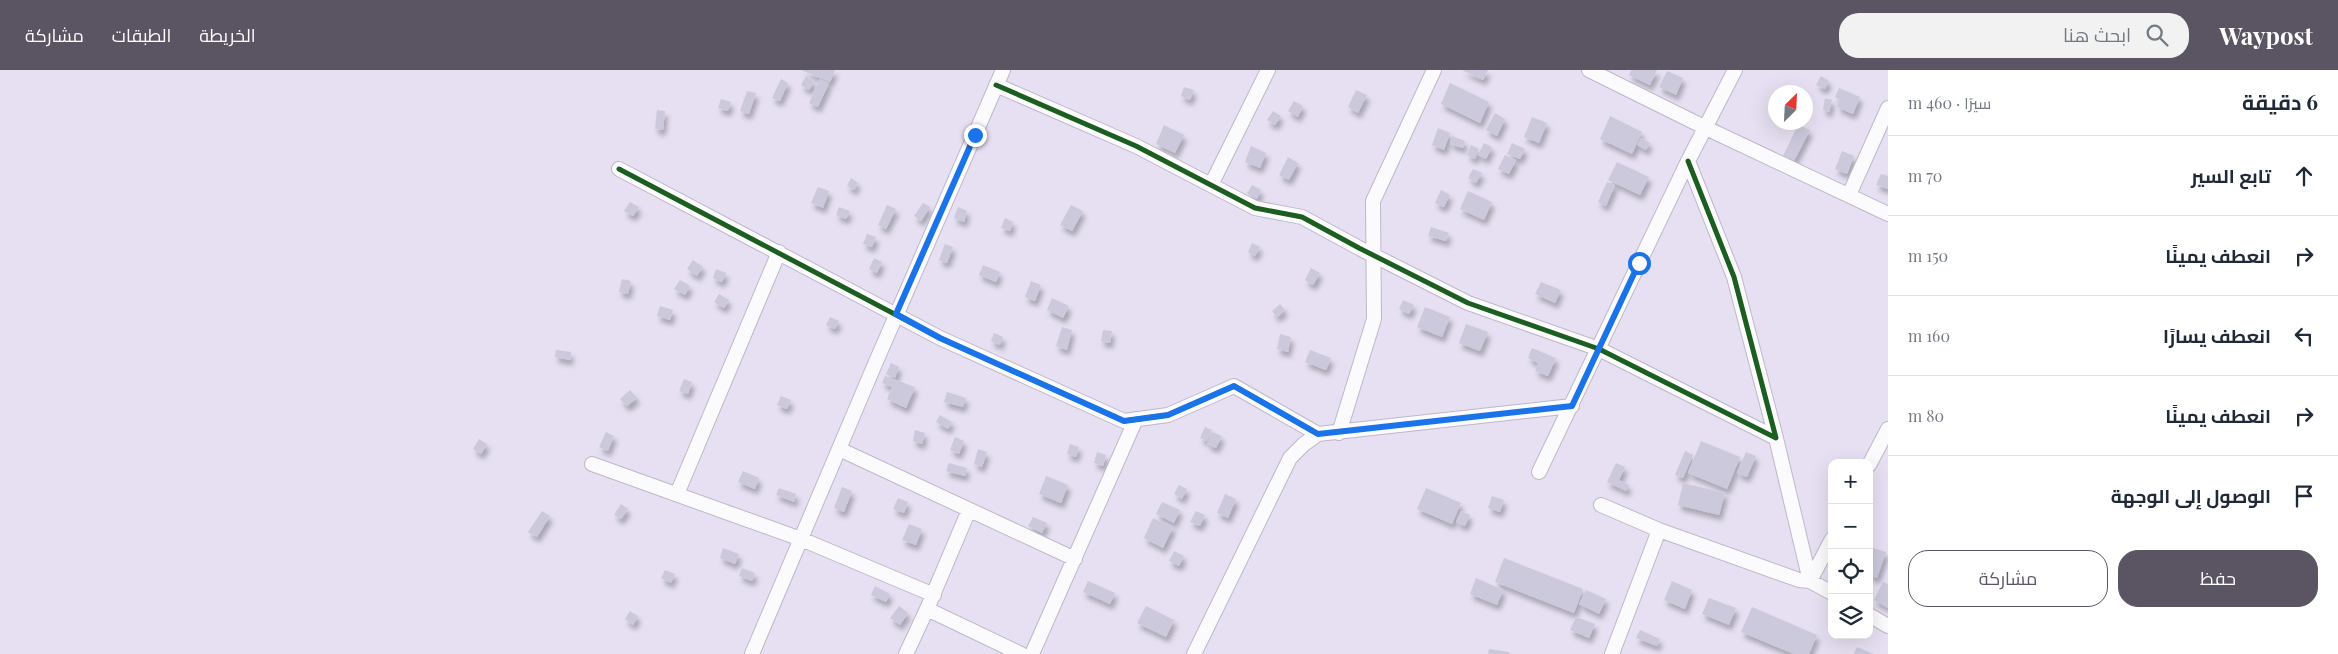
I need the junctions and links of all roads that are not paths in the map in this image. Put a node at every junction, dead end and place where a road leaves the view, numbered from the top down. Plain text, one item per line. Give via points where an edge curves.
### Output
1 (1003, 70) edge
2 (1268, 70) edge
3 (1434, 70) edge
4 (1589, 70) edge
5 (1735, 70) edge
6 (996, 85) junction
7 (1888, 108) edge
8 (1706, 128) junction
9 (1688, 160) junction
10 (619, 169) dead end
11 (1211, 185) junction
12 (1849, 195) junction
13 (1888, 214) edge
14 (779, 252) junction
15 (1375, 256) junction
16 (896, 314) junction
17 (1599, 349) junction
18 (1572, 406) junction
19 (1136, 419) junction
20 (1888, 428) edge
21 (1339, 433) junction
22 (1318, 434) junction
23 (1776, 438) junction
24 (839, 449) junction
25 (1872, 459) edge
26 (592, 464) dead end
27 (1539, 472) dead end
28 (677, 494) junction
29 (1601, 505) dead end
30 (969, 510) junction
31 (1659, 530) junction
32 (801, 539) junction
33 (1828, 547) edge
34 (1074, 559) junction
35 (1810, 581) junction
36 (1828, 591) edge
37 (934, 595) junction
38 (928, 609) junction
39 (1873, 617) edge
40 (1888, 626) edge
41 (752, 654) edge
42 (906, 654) edge
43 (1021, 654) edge
44 (1032, 654) edge
45 (1194, 654) edge
46 (1612, 654) edge

1 - 6 street
2 - 11 street
3 - 15 street via 1374,201
4 - 8 street
5 - 8 street
6 - 11 street via 1136,146
6 - 16 street
7 - 12 street
8 - 9 street
8 - 12 street
9 - 17 street
9 - 23 street via 1734,277
10 - 14 street
11 - 15 street via 1255,208 1302,217
12 - 13 street
14 - 16 street
14 - 28 street
15 - 17 street via 1468,303
15 - 21 street via 1374,319
16 - 19 street via 940,338 1124,421
16 - 24 street
17 - 18 street
17 - 23 street
18 - 21 street
18 - 27 street
19 - 22 street via 1168,415 1234,386
19 - 34 street
20 - 25 street
21 - 22 street
22 - 45 street via 1290,458
23 - 35 street
24 - 30 street
24 - 32 street
26 - 28 street
28 - 32 street
29 - 31 street
30 - 34 street
30 - 37 street
31 - 35 street via 1799,580
31 - 46 street
32 - 37 street
32 - 41 street
33 - 35 street
34 - 44 street
35 - 36 street
37 - 38 street
38 - 42 street
38 - 43 street
39 - 40 street

